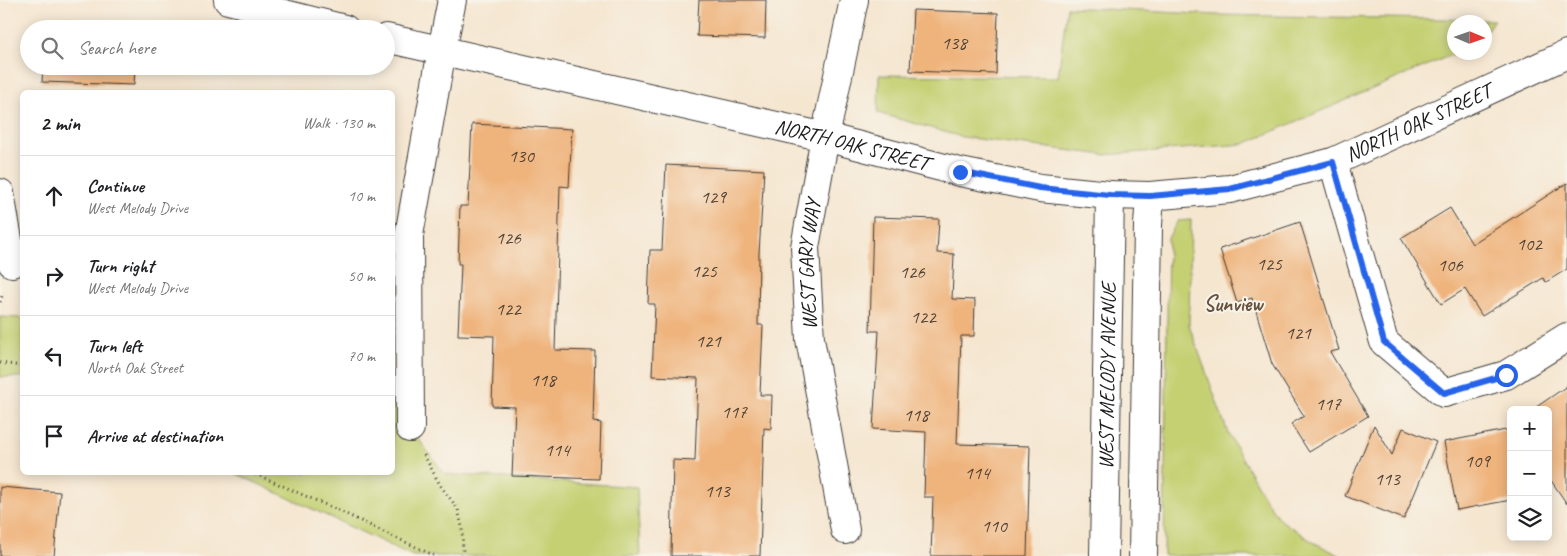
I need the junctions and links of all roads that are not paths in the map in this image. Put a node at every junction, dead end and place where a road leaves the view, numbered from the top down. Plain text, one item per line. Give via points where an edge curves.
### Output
1 (228, 0) edge
2 (452, 0) edge
3 (854, 0) edge
4 (309, 20) edge
5 (395, 40) edge
6 (442, 50) junction
7 (1567, 54) edge
8 (825, 137) junction
9 (1333, 162) junction
10 (0, 193) edge
11 (1110, 195) junction
12 (1150, 196) junction
13 (12, 263) dead end
14 (1567, 337) edge
15 (410, 428) road end
16 (844, 530) dead end
17 (1104, 556) edge
18 (1143, 556) edge

1 - 4 street
2 - 6 street
3 - 8 street, WEST GARY WAY
5 - 6 street, NORTH OAK STREET
6 - 8 street, NORTH OAK STREET
6 - 15 street via 409,235
7 - 9 street, NORTH OAK STREET
8 - 11 street, NORTH OAK STREET via 960,172 1040,188
8 - 16 street, WEST GARY WAY via 805,248 810,338
9 - 12 street, NORTH OAK STREET via 1230,189
9 - 14 street via 1384,342 1444,393 1506,375
10 - 13 street
11 - 12 street, NORTH OAK STREET
11 - 17 street, WEST MELODY AVENUE
12 - 18 street, WEST MELODY AVENUE

